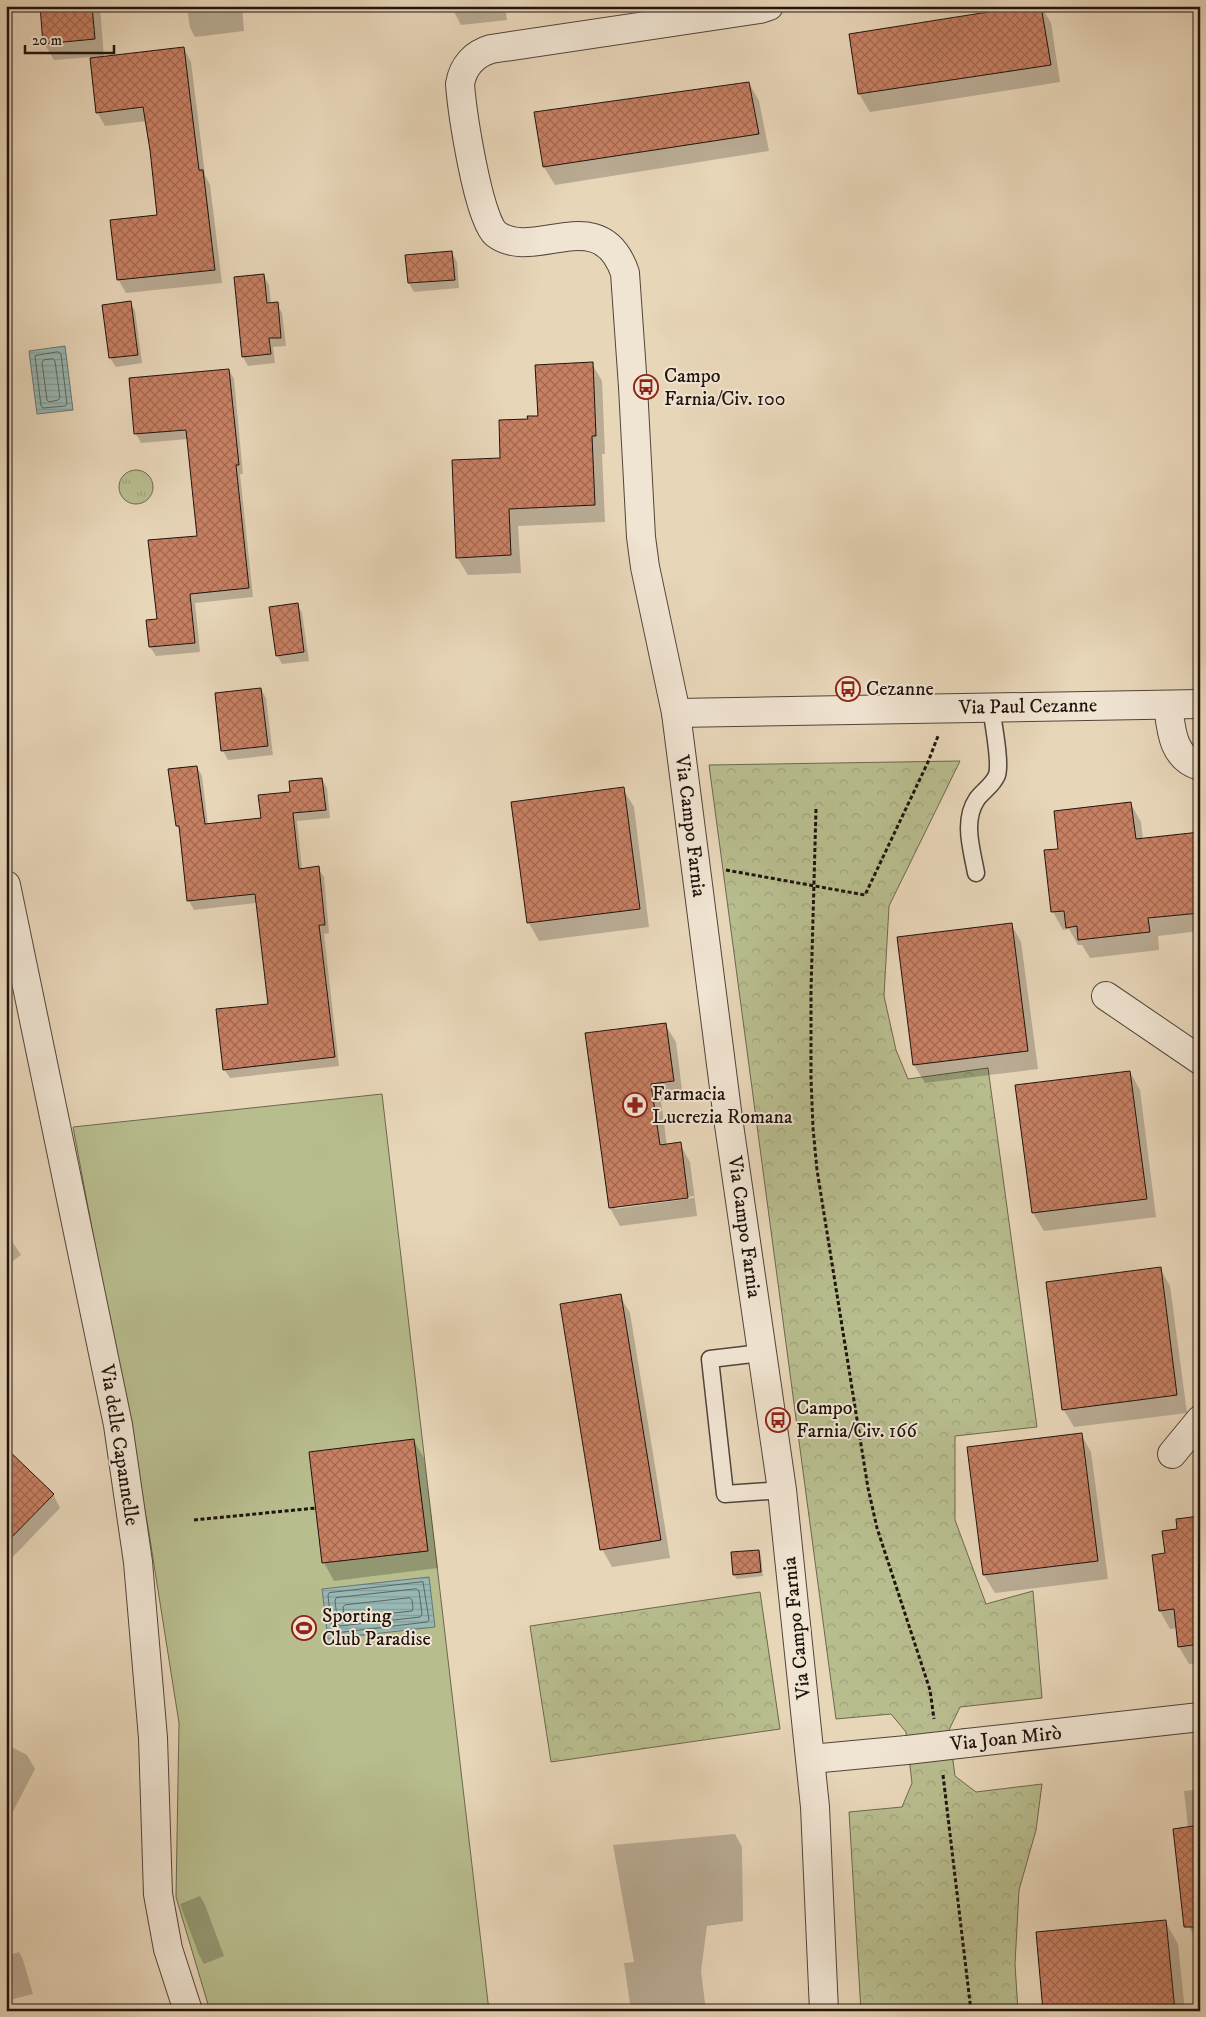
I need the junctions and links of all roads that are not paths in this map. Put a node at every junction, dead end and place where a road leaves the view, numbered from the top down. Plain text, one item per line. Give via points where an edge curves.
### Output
1 (769, 6) edge
2 (1200, 704) edge
3 (1168, 705) junction
4 (991, 707) junction
5 (676, 713) junction
6 (1200, 766) edge
7 (976, 873) dead end
8 (6, 885) edge
9 (1106, 996) dead end
10 (1200, 1060) edge
11 (762, 1353) junction
12 (1200, 1420) edge
13 (1172, 1454) dead end
14 (782, 1490) junction
15 (1200, 1717) edge
16 (811, 1760) junction
17 (188, 2011) edge
18 (824, 2011) edge

1 - 5 street, Via Campo Farnia via 491,49 473,59 464,70 460,84 478,191 487,222 495,233 505,239 522,242 586,236 597,238 614,252 623,268 641,537
2 - 3 street, Via Paul Cezanne
3 - 4 street, Via Paul Cezanne
3 - 6 street via 1178,750 1188,761
4 - 5 street, Via Paul Cezanne
4 - 7 lane via 998,764 996,776 971,810 969,821
5 - 11 street, Via Campo Farnia
8 - 17 street, Via delle Capannelle via 118,1425 138,1562 152,1719 158,1894 168,1949
9 - 10 street
11 - 14 street, Via Campo Farnia
11 - 14 lane via 710,1359 725,1494
12 - 13 street
14 - 16 street, Via Campo Farnia
15 - 16 street, Via Joan Mirò, bridge
16 - 18 street, Via Campo Farnia

